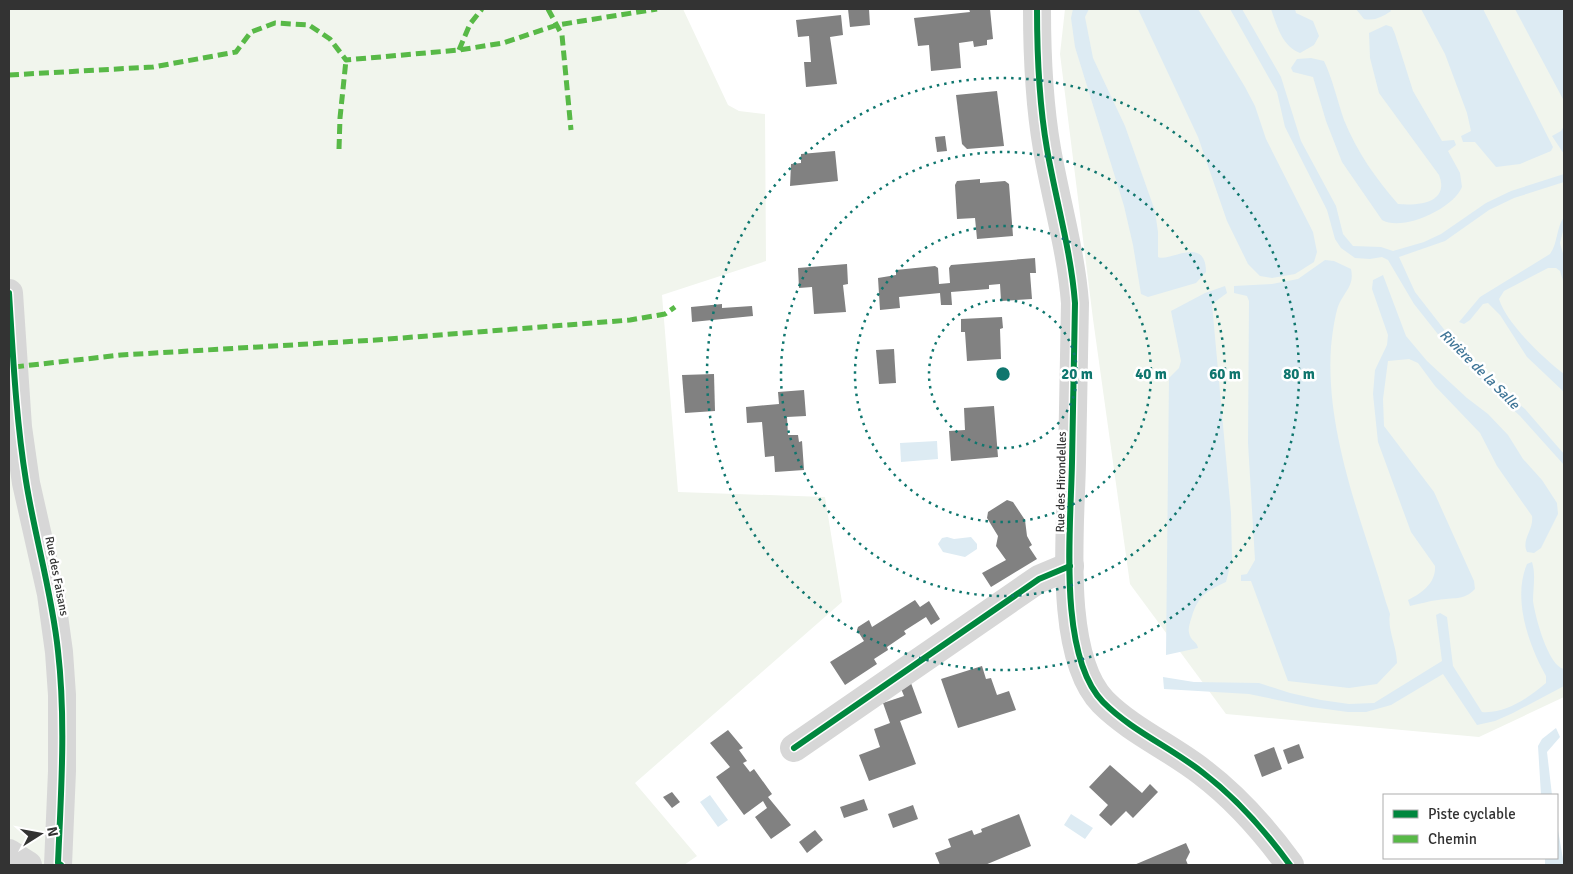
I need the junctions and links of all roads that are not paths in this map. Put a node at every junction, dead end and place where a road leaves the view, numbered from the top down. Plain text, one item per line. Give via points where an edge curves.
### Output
1 (1037, 9) edge
2 (9, 293) edge
3 (1070, 566) junction
4 (794, 748) dead end
5 (9, 854) edge
6 (28, 865) edge
7 (58, 865) edge
8 (1290, 865) edge

1 - 3 street, Rue des Hirondelles via 1042,113 1071,260 1075,303
2 - 7 street, Rue des Faisans via 19,436 51,594 62,695
3 - 4 street via 1039,579
3 - 8 street, Rue des Hirondelles via 1075,635 1082,664 1097,693 1135,728 1202,772 1236,802
5 - 6 street

